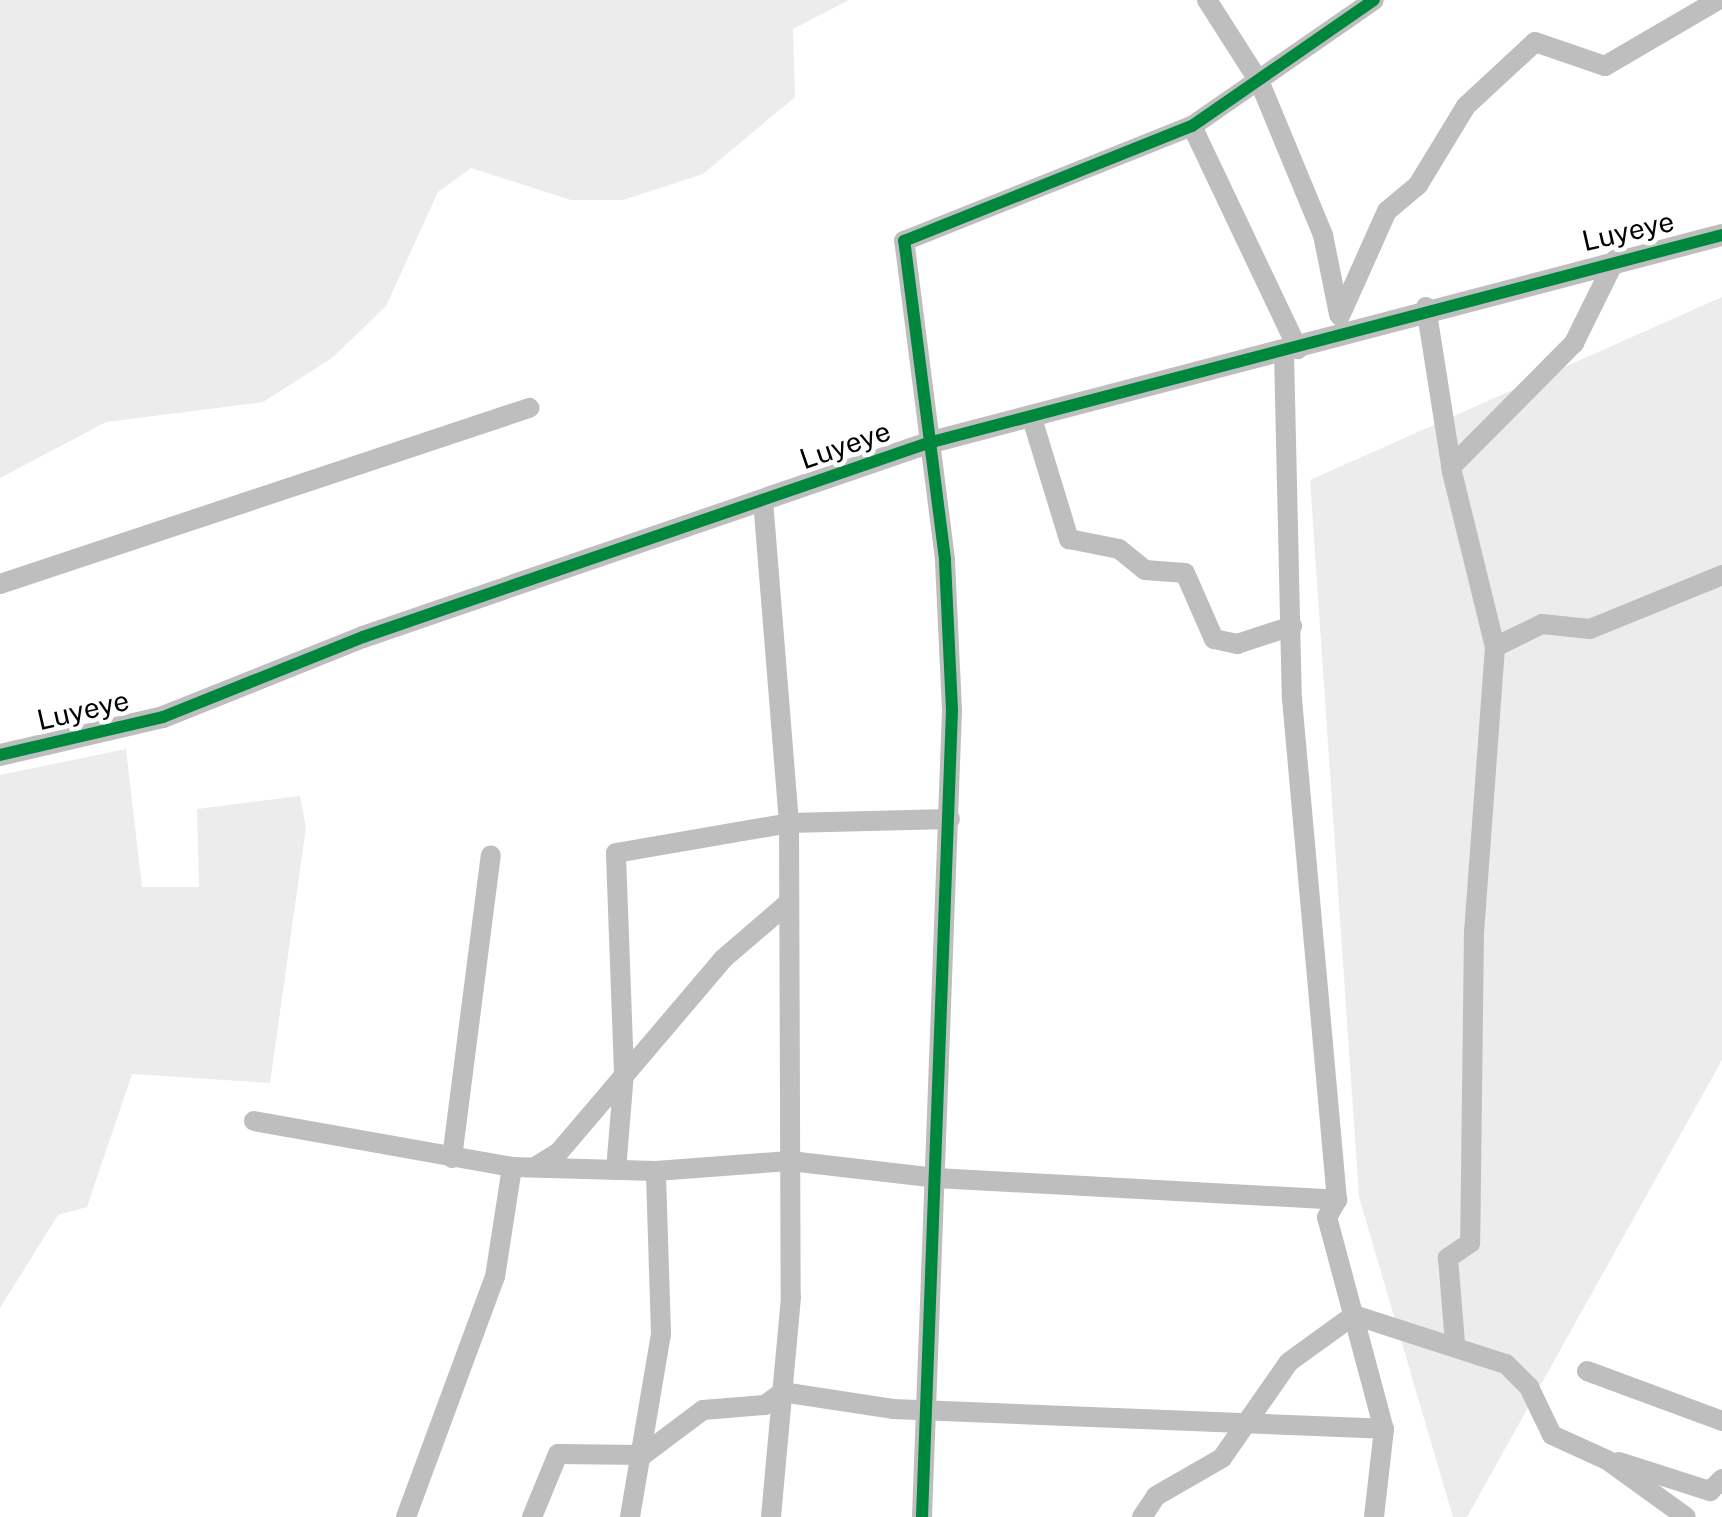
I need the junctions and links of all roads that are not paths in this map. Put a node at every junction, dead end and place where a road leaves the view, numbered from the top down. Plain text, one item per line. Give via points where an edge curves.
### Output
1 (1207, 0) edge
2 (1374, 0) edge
3 (1718, 0) edge
4 (1260, 84) junction
5 (1192, 126) junction
6 (1722, 235) edge
7 (1616, 260) junction
8 (1426, 307) junction
9 (1341, 326) junction
10 (1291, 351) junction
11 (529, 408) dead end
12 (1032, 415) junction
13 (928, 444) junction
14 (1451, 467) junction
15 (763, 500) junction
16 (1722, 574) edge
17 (0, 584) edge
18 (1292, 626) junction
19 (1496, 647) junction
20 (0, 755) edge
21 (950, 819) junction
22 (788, 823) junction
23 (491, 856) dead end
24 (788, 903) junction
25 (624, 1073) junction
26 (254, 1121) dead end
27 (452, 1158) junction
28 (790, 1161) junction
29 (522, 1167) junction
30 (616, 1170) junction
31 (656, 1171) junction
32 (936, 1178) junction
33 (1337, 1200) junction
34 (1354, 1315) junction
35 (1456, 1343) junction
36 (1587, 1371) dead end
37 (782, 1392) junction
38 (928, 1407) junction
39 (1247, 1420) junction
40 (1722, 1422) edge
41 (1384, 1429) junction
42 (643, 1455) junction
43 (1607, 1460) junction
44 (1722, 1478) edge
45 (406, 1517) edge
46 (532, 1517) edge
47 (630, 1517) edge
48 (771, 1517) edge
49 (922, 1517) edge
50 (1142, 1517) edge
51 (1374, 1517) edge
52 (1686, 1517) edge

1 - 4 street
2 - 4 street
3 - 9 street via 1606,66 1535,42 1466,106 1418,185 1387,211
4 - 5 street
4 - 9 street via 1323,236
5 - 10 street
5 - 13 street via 904,240
6 - 7 street, Luyeye
7 - 8 street, Luyeye
7 - 14 street via 1574,343
8 - 9 street, Luyeye
8 - 14 street
9 - 10 street, Luyeye
10 - 12 street, Luyeye
10 - 18 street
11 - 17 street
12 - 13 street, Luyeye
12 - 18 street via 1069,540 1118,549 1145,570 1185,573 1214,640 1237,644
13 - 15 street, Luyeye
13 - 21 street via 944,559
14 - 19 street
15 - 20 street, Luyeye via 363,637 163,717
15 - 22 street
16 - 19 street via 1590,629 1542,624
18 - 33 street
19 - 35 street via 1474,930 1470,1243 1448,1258
21 - 22 street
21 - 32 street
22 - 24 street
22 - 25 street via 616,852
23 - 27 street
24 - 25 street via 722,959
24 - 28 street
25 - 29 street via 560,1152
25 - 30 street
26 - 27 street
27 - 29 street
28 - 31 street
28 - 32 street
28 - 37 street
29 - 30 street
29 - 45 street via 495,1277
30 - 31 street
31 - 42 street via 661,1334
32 - 33 street
32 - 38 street
33 - 34 street via 1327,1216
34 - 35 street
34 - 39 street via 1299,1352
34 - 41 street
35 - 43 street via 1516,1371 1552,1435
36 - 40 street
37 - 38 street
37 - 42 street via 765,1405 702,1410
37 - 48 street
38 - 39 street
38 - 49 street
39 - 41 street
39 - 50 street via 1222,1458 1156,1496
41 - 51 street
42 - 46 street via 558,1454
42 - 47 street
43 - 44 street via 1710,1491
43 - 52 street

